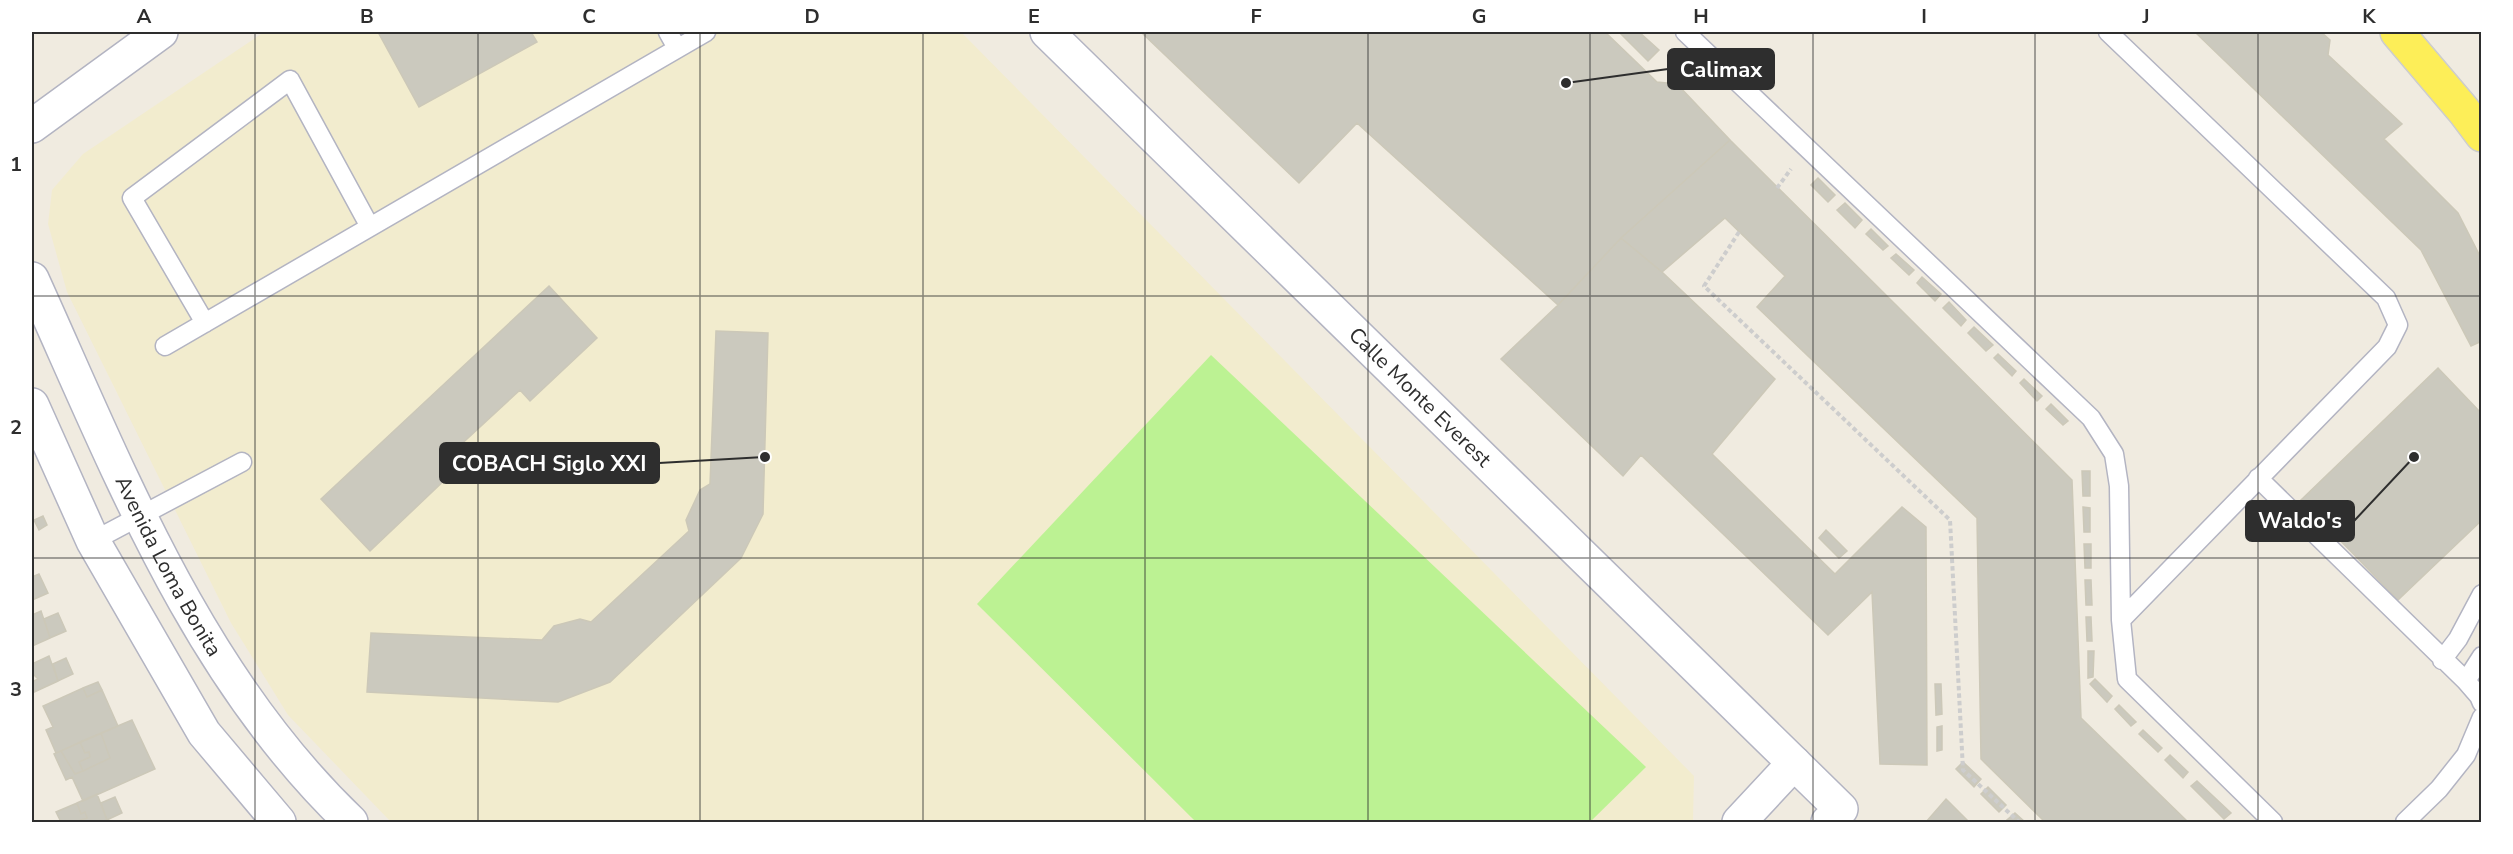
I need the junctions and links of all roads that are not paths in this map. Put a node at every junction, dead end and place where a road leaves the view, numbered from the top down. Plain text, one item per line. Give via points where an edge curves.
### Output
1 (161, 32) edge
2 (668, 32) edge
3 (706, 32) edge
4 (1047, 32) edge
5 (1685, 32) edge
6 (2108, 32) edge
7 (2397, 32) edge
8 (677, 48) junction
9 (32, 126) edge
10 (2481, 135) edge
11 (370, 227) junction
12 (32, 279) edge
13 (205, 322) junction
14 (165, 346) dead end
15 (32, 405) edge
16 (242, 462) dead end
17 (2258, 478) junction
18 (139, 516) junction
19 (93, 541) junction
20 (2481, 594) edge
21 (2121, 620) junction
22 (2481, 656) edge
23 (2442, 660) junction
24 (2466, 681) junction
25 (2481, 703) edge
26 (2481, 717) edge
27 (1794, 763) junction
28 (279, 822) edge
29 (351, 822) edge
30 (1739, 822) edge
31 (1828, 822) edge
32 (2273, 822) edge
33 (2405, 822) edge

1 - 9 main road
2 - 8 lane
3 - 8 lane
4 - 27 main road, Calle Monte Everest
5 - 21 lane via 2091,417 2114,454 2119,486
6 - 17 lane via 2386,298 2398,325 2387,347
7 - 10 main road
8 - 11 lane
11 - 13 lane
11 - 13 lane via 290,80 132,198
12 - 18 main road, Avenida Loma Bonita
13 - 14 lane
15 - 19 main road
16 - 18 lane
17 - 21 lane
17 - 23 lane
18 - 19 lane
18 - 29 main road, Avenida Loma Bonita via 205,640 246,702 285,753
19 - 28 main road via 204,733
20 - 23 lane via 2458,639
21 - 32 lane via 2127,679
22 - 24 lane
23 - 24 lane
24 - 25 lane
26 - 33 lane via 2466,755
27 - 30 main road
27 - 31 main road, Calle Monte Everest via 1841,809

